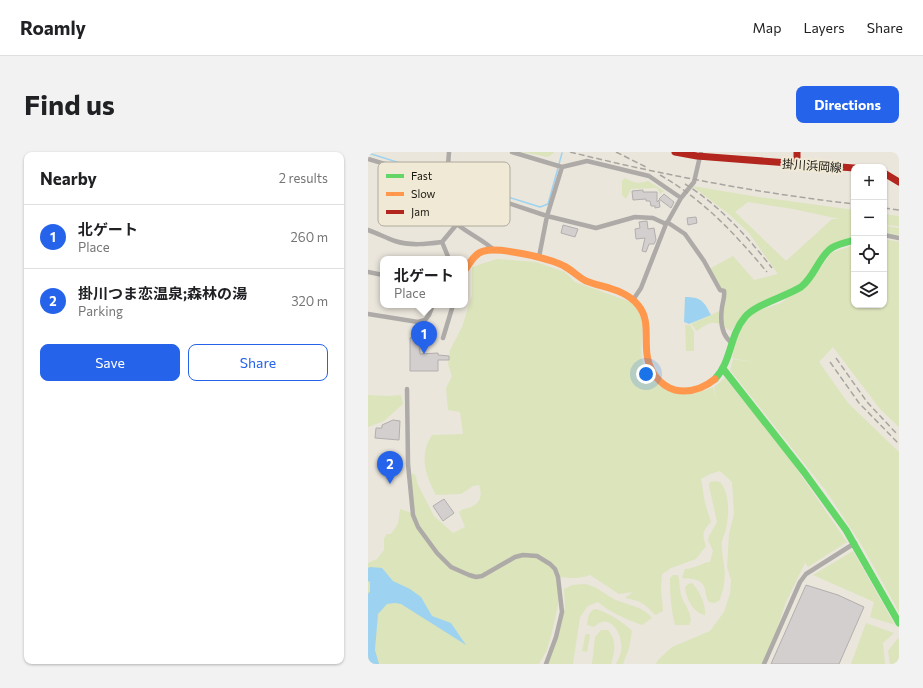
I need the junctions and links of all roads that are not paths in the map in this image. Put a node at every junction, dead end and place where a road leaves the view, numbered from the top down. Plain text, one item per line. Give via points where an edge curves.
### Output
1 (449, 152) edge
2 (512, 152) edge
3 (676, 152) edge
4 (797, 152) edge
5 (700, 154) edge
6 (368, 159) edge
7 (378, 162) edge
8 (449, 162) edge
9 (797, 164) junction
10 (562, 167) junction
11 (851, 168) edge
12 (887, 174) edge
13 (898, 179) edge
14 (681, 198) junction
15 (510, 204) edge
16 (547, 216) junction
17 (667, 223) junction
18 (454, 226) edge
19 (459, 226) edge
20 (368, 230) edge
21 (887, 236) edge
22 (899, 238) edge
23 (851, 241) edge
24 (442, 242) junction
25 (494, 250) junction
26 (448, 256) edge
27 (539, 257) junction
28 (468, 266) edge
29 (368, 272) edge
30 (380, 274) edge
31 (633, 300) junction
32 (432, 308) edge
33 (452, 308) edge
34 (368, 314) edge
35 (443, 338) dead end
36 (732, 344) junction
37 (724, 370) junction
38 (407, 389) dead end
39 (855, 543) junction
40 (899, 623) edge
41 (546, 664) edge
42 (764, 664) edge

1 - 8 street
2 - 10 street
3 - 5 street, 掛川浜岡線
4 - 9 street
5 - 9 street, 掛川浜岡線
5 - 14 street via 694,182
6 - 7 street
9 - 11 street, 掛川浜岡線
10 - 14 street via 587,161 649,176
10 - 16 street
12 - 13 street
14 - 17 street
15 - 16 street
16 - 17 street via 596,228 635,218 653,218
16 - 27 street
17 - 31 street via 641,288
17 - 36 street via 685,234 720,290 724,291 722,323 724,335
18 - 24 street
19 - 25 street via 485,241
20 - 24 street via 396,241 414,244
21 - 22 street
23 - 36 street via 830,249 810,279 802,286 750,312 741,321
24 - 26 street
25 - 27 street
25 - 28 street via 483,252
27 - 31 street via 565,266 580,278 619,292
29 - 30 street
31 - 37 street via 645,318 646,359 650,369 662,384 686,391 699,389 710,384
32 - 34 street via 425,320 418,322
33 - 35 street
36 - 37 street
37 - 39 street via 804,472
38 - 41 street via 408,464 413,515 418,527 451,567 469,575 482,576 523,555 536,556 555,569 562,612
39 - 40 street
39 - 42 street via 806,574 800,582

